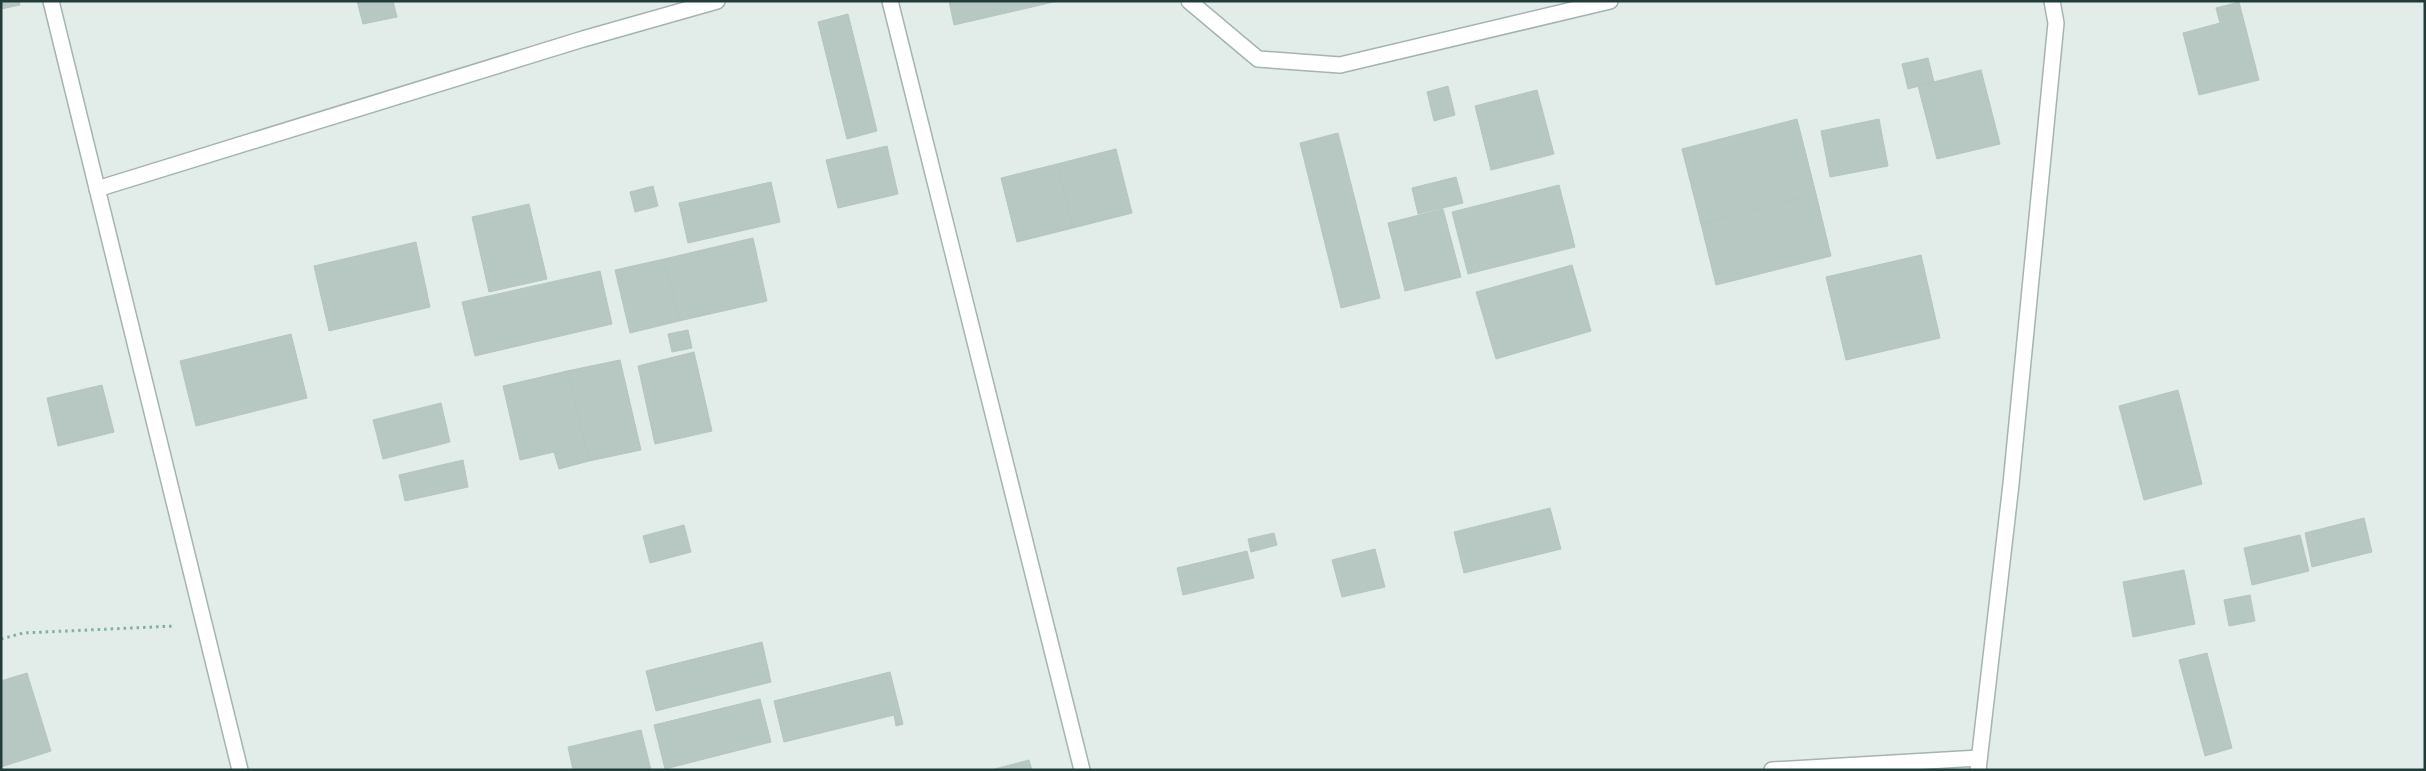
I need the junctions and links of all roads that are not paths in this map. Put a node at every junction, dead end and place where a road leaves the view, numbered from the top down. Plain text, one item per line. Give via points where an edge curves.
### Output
1 (51, 1) edge
2 (717, 1) edge
3 (890, 1) edge
4 (1189, 1) edge
5 (1610, 1) edge
6 (2052, 1) edge
7 (97, 189) junction
8 (1979, 764) edge
9 (240, 770) edge
10 (1082, 770) edge
11 (1772, 770) edge

1 - 7 street
2 - 7 street via 583,39
3 - 10 street
4 - 5 street via 1258,59 1340,66
6 - 8 street via 2056,23 2011,484
7 - 9 street
8 - 11 street

